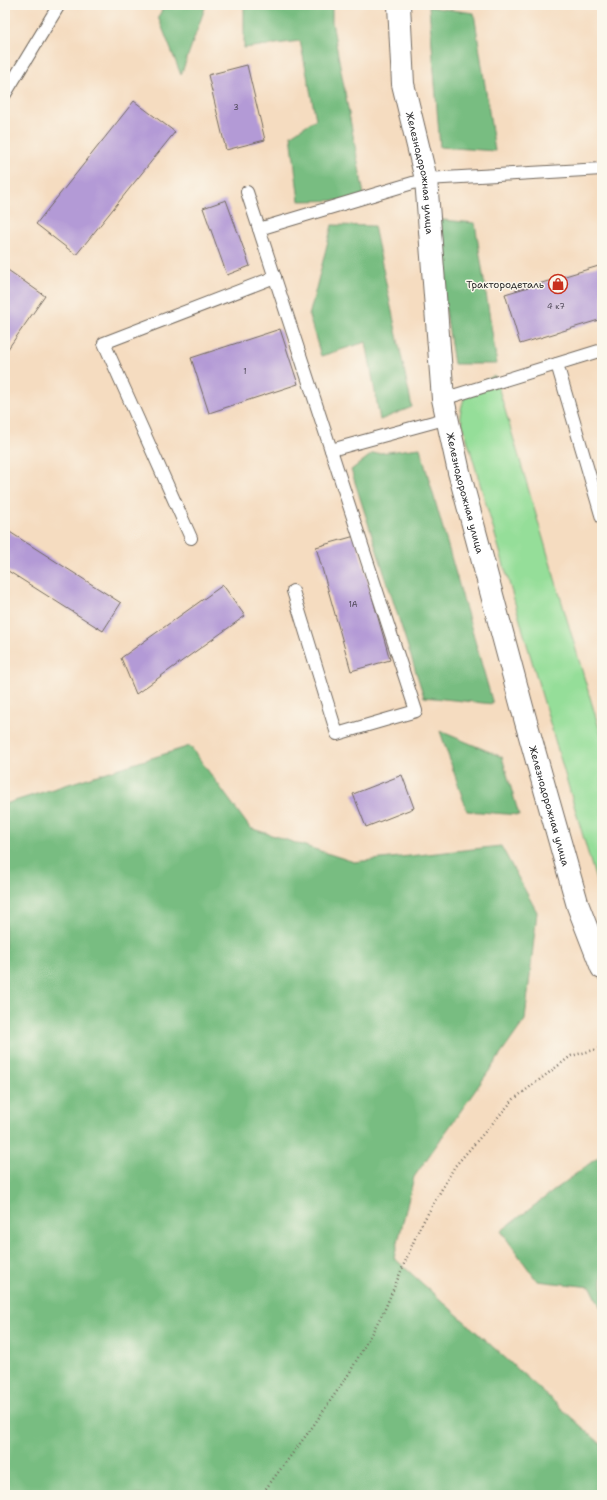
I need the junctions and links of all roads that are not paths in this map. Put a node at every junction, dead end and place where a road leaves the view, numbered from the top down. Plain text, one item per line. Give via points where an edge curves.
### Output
1 (59, 5) edge
2 (399, 5) edge
3 (5, 94) edge
4 (602, 169) edge
5 (426, 179) junction
6 (247, 192) dead end
7 (259, 229) junction
8 (275, 277) junction
9 (602, 350) edge
10 (557, 364) junction
11 (446, 408) junction
12 (331, 450) junction
13 (602, 518) edge
14 (191, 538) dead end
15 (293, 591) dead end
16 (602, 968) edge

1 - 3 lane
2 - 5 street, Железнодорожная улица via 404,84
4 - 5 lane
5 - 7 lane
5 - 11 street, Железнодорожная улица
6 - 7 lane
7 - 8 lane
8 - 12 lane
8 - 14 lane via 104,343
9 - 10 lane
10 - 11 lane
10 - 13 lane
11 - 12 lane
11 - 16 street, Железнодорожная улица via 459,472 530,737 578,906
12 - 15 lane via 416,711 337,734

